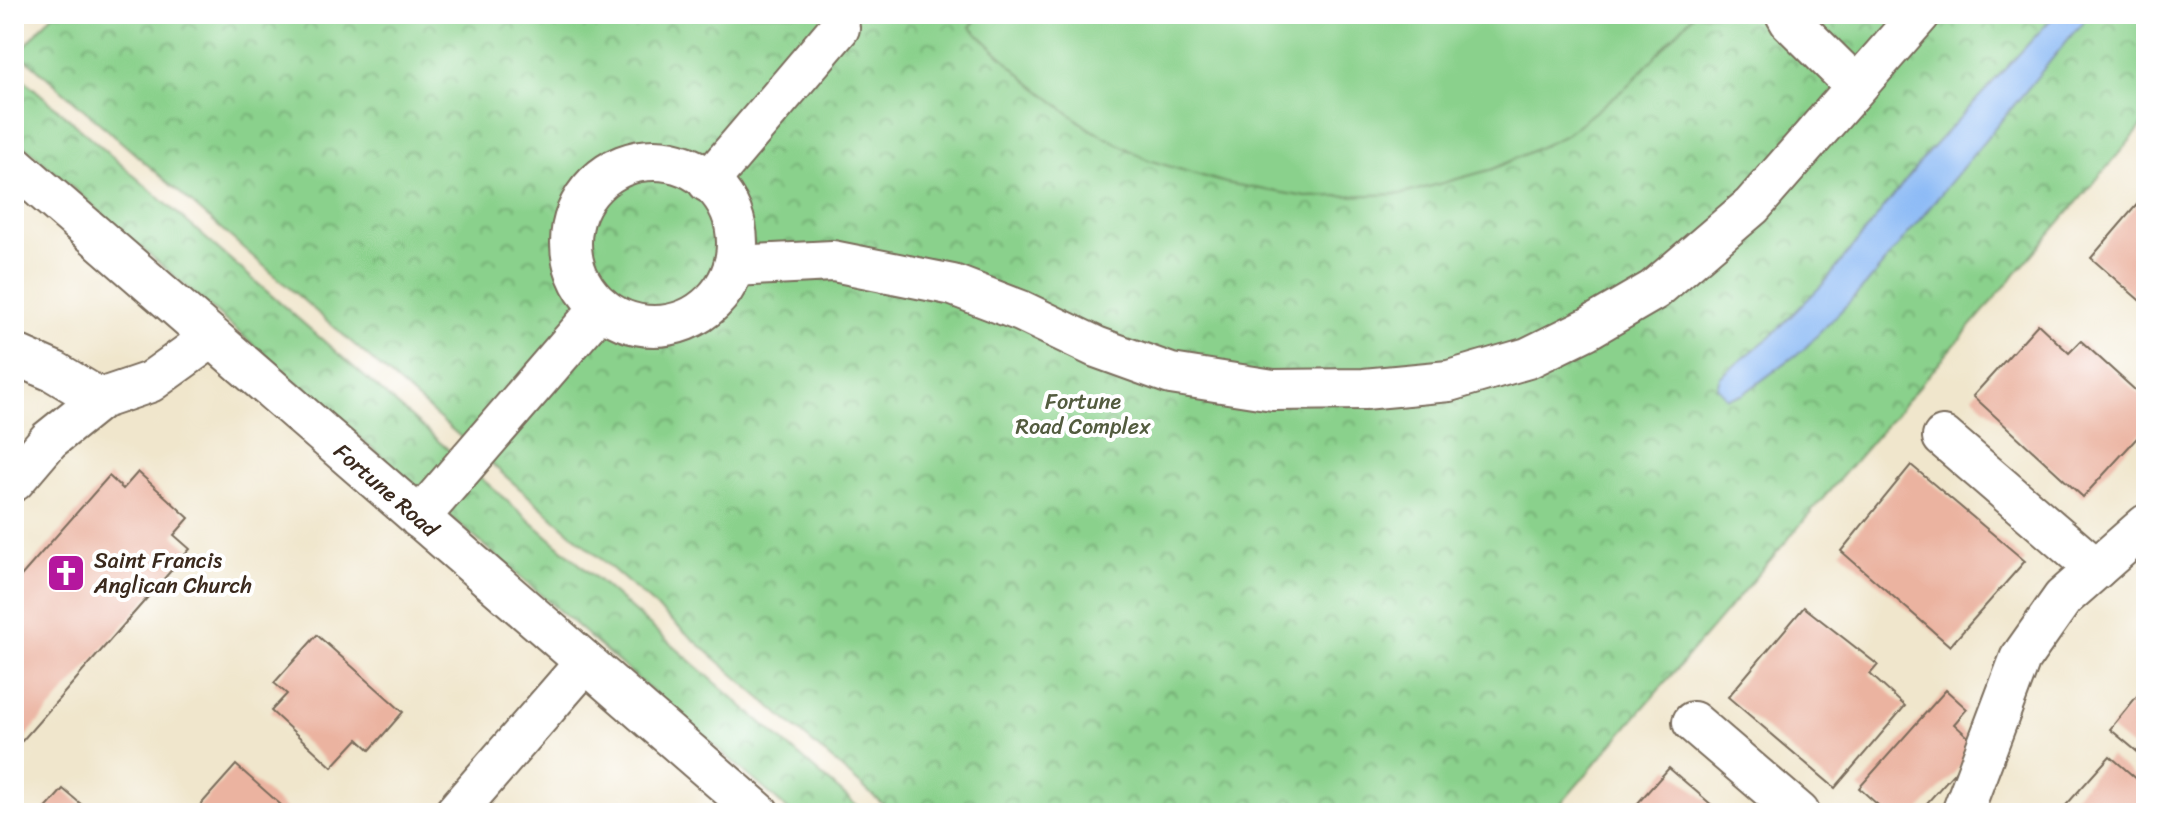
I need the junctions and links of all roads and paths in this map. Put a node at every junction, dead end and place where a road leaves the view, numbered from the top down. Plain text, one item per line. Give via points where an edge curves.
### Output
1 (1786, 14) edge
2 (1920, 14) edge
3 (839, 28) dead end
4 (1856, 86) junction
5 (14, 165) edge
6 (708, 182) junction
7 (734, 266) junction
8 (601, 307) junction
9 (211, 338) junction
10 (14, 354) edge
11 (100, 399) junction
12 (1943, 437) dead end
13 (14, 481) edge
14 (419, 518) junction
15 (2146, 525) edge
16 (2096, 569) junction
17 (585, 663) junction
18 (1693, 722) dead end
19 (455, 813) edge
20 (759, 813) edge
21 (1799, 813) edge
22 (1962, 813) edge

1 - 4 street
2 - 4 street
3 - 6 street
4 - 7 street via 1752,206 1654,290 1528,358 1449,381 1273,390 1171,374 953,285 833,261
5 - 9 street, Fortune Road
6 - 7 street via 730,209 737,237
6 - 8 street via 669,162 640,161 612,171 586,194 573,220 570,249 577,277
7 - 8 street via 722,292 692,318 664,327 636,325
8 - 14 street
9 - 11 street via 150,382
9 - 14 street, Fortune Road
10 - 11 street
11 - 13 street via 49,440
12 - 16 street
14 - 17 street, Fortune Road
15 - 16 street
16 - 22 street via 2063,598 2020,659
17 - 19 street
17 - 20 street, Fortune Road
18 - 21 street

